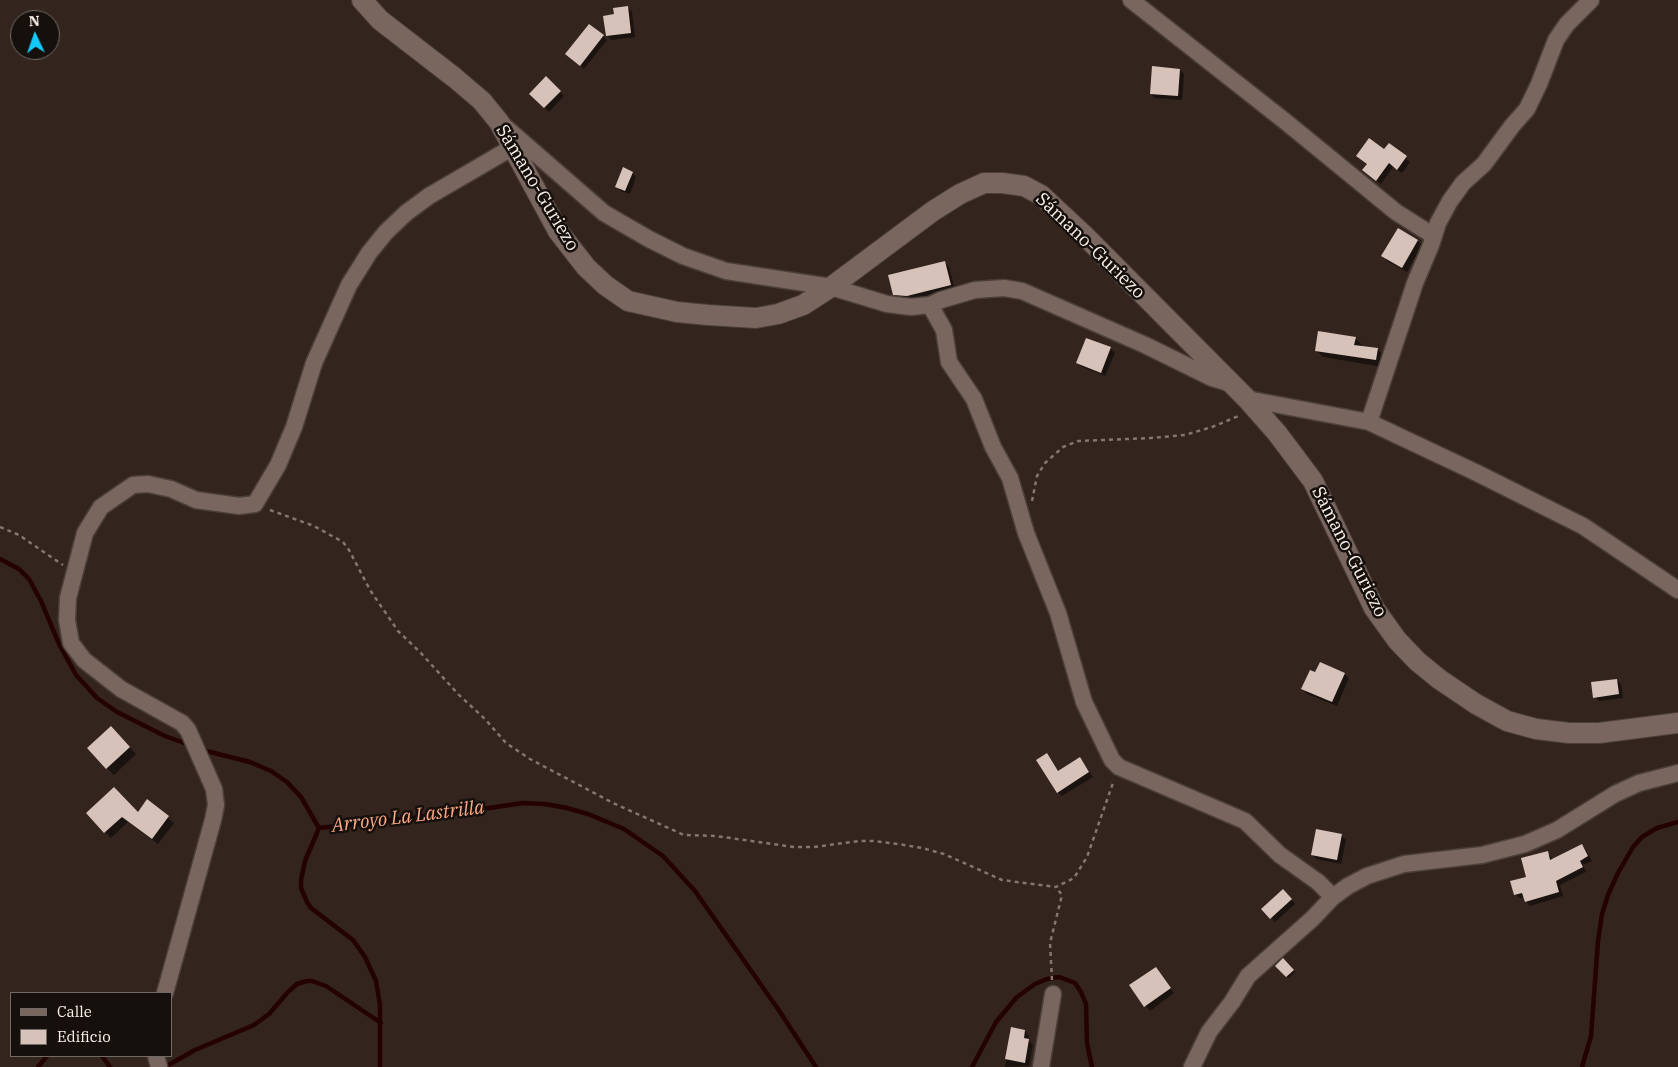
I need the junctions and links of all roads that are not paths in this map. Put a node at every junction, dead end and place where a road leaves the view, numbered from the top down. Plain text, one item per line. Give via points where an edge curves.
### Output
1 (362, 0) edge
2 (1131, 0) edge
3 (1591, 0) edge
4 (495, 118) junction
5 (513, 147) junction
6 (1434, 236) junction
7 (831, 287) junction
8 (930, 305) junction
9 (1232, 384) junction
10 (1251, 403) junction
11 (1369, 422) junction
12 (1678, 590) edge
13 (1678, 724) edge
14 (1678, 773) edge
15 (1333, 897) junction
16 (165, 992) edge
17 (1053, 994) dead end
18 (1041, 1067) edge
19 (1192, 1067) edge

1 - 4 street, Sámano-Guriezo via 380,20 455,78
2 - 6 street via 1396,212
3 - 6 street via 1556,40 1527,109 1484,164 1463,183 1450,201
4 - 5 street, Sámano-Guriezo
4 - 7 street via 604,213 649,239 683,256 726,271
5 - 7 street, Sámano-Guriezo via 558,231 586,267 628,301 677,312 756,318 803,305
5 - 16 street via 406,212 369,253 349,285 314,363 278,465 255,504 239,506 196,500 171,489 148,484 132,485 101,508 85,533 68,598 71,643 84,660 121,689 182,723 214,789 216,805
6 - 11 street
7 - 8 street via 887,304
7 - 9 street, Sámano-Guriezo via 960,194 984,183 1024,186 1041,195 1066,218
8 - 9 street via 975,290 1004,288 1022,291 1212,378
8 - 15 street via 944,330 949,362 974,398 993,447 1010,478 1026,533 1058,613 1084,702 1112,760 1119,767 1245,821 1280,855
9 - 10 street, Sámano-Guriezo
10 - 11 street
10 - 13 street, Sámano-Guriezo via 1313,481 1374,608 1397,640 1440,680 1507,721 1536,729 1599,733
11 - 12 street via 1583,526
14 - 15 street via 1639,783 1615,794 1556,830 1525,844 1482,855 1404,864 1367,876
15 - 19 street via 1248,976 1209,1032
17 - 18 street

